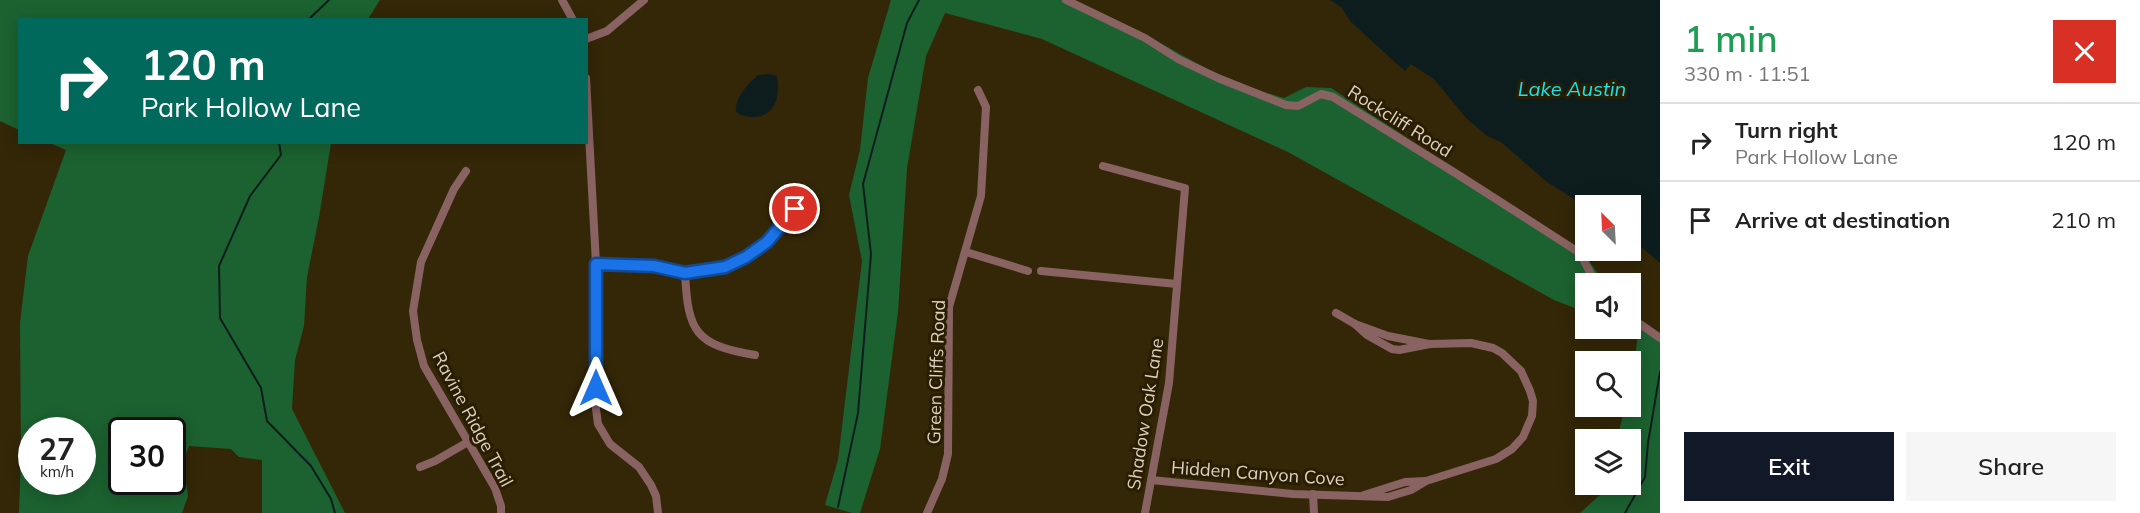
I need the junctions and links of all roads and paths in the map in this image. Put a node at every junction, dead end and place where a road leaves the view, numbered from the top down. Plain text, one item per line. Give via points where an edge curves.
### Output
1 (562, 0) edge
2 (644, 0) edge
3 (1066, 0) edge
4 (572, 18) edge
5 (588, 38) edge
6 (978, 90) dead end
7 (588, 115) edge
8 (1103, 166) dead end
9 (465, 171) dead end
10 (795, 209) dead end
11 (966, 252) junction
12 (596, 264) junction
13 (1028, 271) dead end
14 (1041, 271) dead end
15 (685, 273) junction
16 (1590, 273) edge
17 (1177, 284) junction
18 (1336, 313) dead end
19 (1641, 325) edge
20 (1660, 338) edge
21 (755, 355) dead end
22 (468, 442) junction
23 (420, 467) dead end
24 (1151, 480) junction
25 (1313, 494) junction
26 (501, 513) edge
27 (658, 513) edge
28 (927, 513) edge
29 (1145, 513) edge
30 (1314, 513) edge

1 - 4 street
2 - 5 street via 607,31
3 - 16 street, Rockcliff Road via 1209,74 1286,105 1298,106 1321,94 1333,97 1580,253
6 - 11 street, Green Cliffs Road via 986,107 981,195
7 - 12 street
8 - 17 street, Shadow Oak Lane via 1185,188
9 - 22 street, Ravine Ridge Trail via 421,262 413,311 424,366
10 - 15 street via 767,242 746,257 725,267
11 - 13 street
11 - 28 street, Green Cliffs Road via 949,307 948,454
12 - 15 street via 654,266
12 - 27 street via 598,424 610,444 639,467 656,496
14 - 17 street
15 - 21 street via 692,322 704,339 724,350
17 - 24 street, Shadow Oak Lane via 1169,383
18 - 25 street, Hidden Canyon Cove via 1388,336 1430,344 1471,343 1493,348 1521,371 1533,401 1523,437 1496,459 1426,481 1405,482 1362,495
19 - 20 street
22 - 23 street
22 - 26 street, Ravine Ridge Trail via 495,488
24 - 25 street, Hidden Canyon Cove
24 - 29 street, Shadow Oak Lane
25 - 30 street

